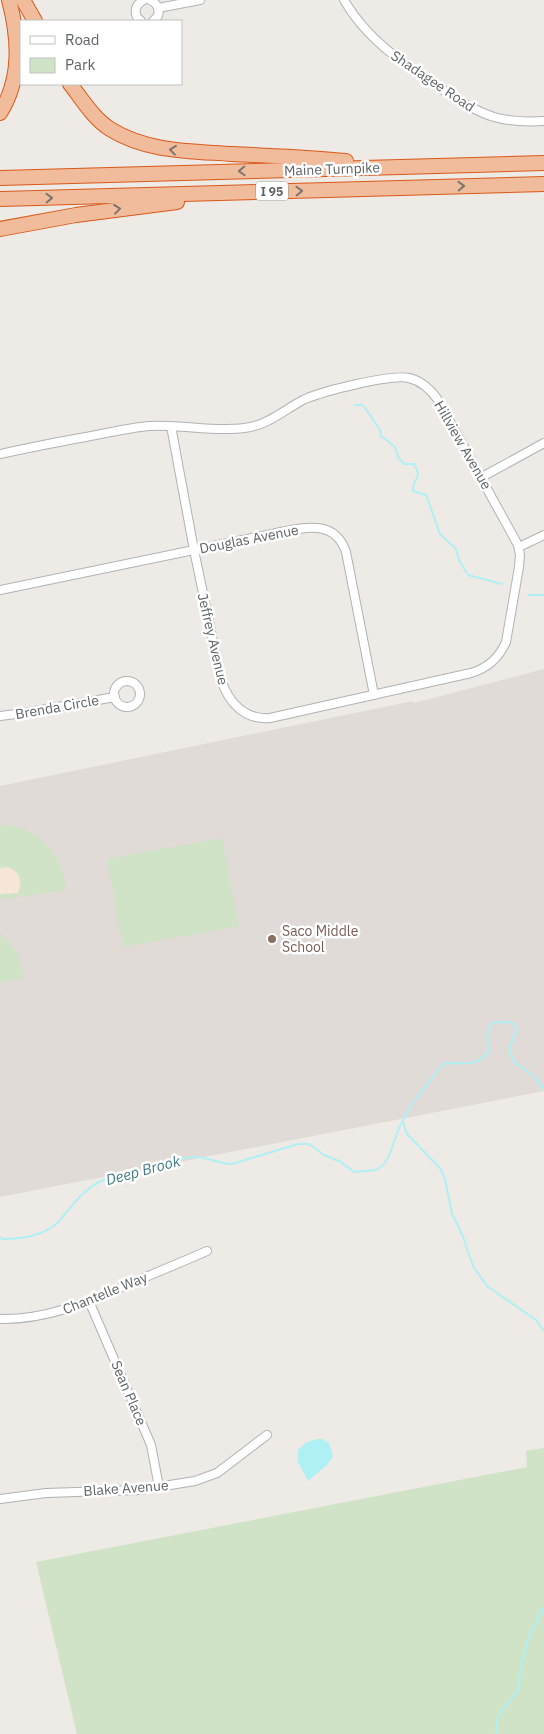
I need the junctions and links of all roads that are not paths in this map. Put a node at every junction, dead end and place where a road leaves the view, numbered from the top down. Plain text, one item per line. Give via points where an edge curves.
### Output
1 (9, 0) edge
2 (23, 0) edge
3 (144, 0) edge
4 (150, 0) edge
5 (200, 0) edge
6 (344, 0) edge
7 (158, 8) junction
8 (34, 20) edge
9 (140, 20) edge
10 (153, 20) edge
11 (71, 85) edge
12 (0, 113) edge
13 (544, 121) edge
14 (544, 163) edge
15 (414, 166) junction
16 (0, 178) edge
17 (544, 184) edge
18 (271, 191) junction
19 (0, 199) edge
20 (0, 230) edge
21 (171, 426) junction
22 (544, 444) edge
23 (0, 454) edge
24 (482, 477) junction
25 (544, 535) edge
26 (519, 547) junction
27 (194, 550) junction
28 (0, 590) edge
29 (374, 695) junction
30 (115, 697) dead end
31 (0, 716) edge
32 (207, 1252) dead end
33 (89, 1301) junction
34 (0, 1319) edge
35 (267, 1434) dead end
36 (159, 1487) junction
37 (0, 1499) edge

1 - 12 highway via 16,33 16,65 13,86
2 - 8 highway
3 - 9 street via 135,9
4 - 7 street
5 - 7 street
6 - 13 street, Shadagee Road via 361,25 385,49 472,108 496,118
7 - 10 street via 158,16
15 -> 11 highway via 152,147 108,127
14 - 15 highway, Maine Turnpike / I 95
15 -> 16 highway, Maine Turnpike / I 95
18 -> 17 highway, Maine Turnpike / I 95
19 -> 18 highway, Maine Turnpike / I 95
20 -> 18 highway via 102,211
21 - 23 street, Hillview Avenue via 124,429
21 - 24 street, Hillview Avenue via 246,428 315,396 394,377 408,378 419,381 434,394
21 - 27 street, Jeffrey Avenue
22 - 24 street
24 - 26 street, Hillview Avenue
25 - 26 street
26 - 29 street, Hillview Avenue via 520,561 506,642 494,661 471,673
27 - 28 street, Douglas Avenue
27 - 29 street, Jeffrey Avenue via 221,679 228,697 240,709 254,717 270,718
27 - 29 street, Douglas Avenue via 305,528 322,528 333,534 346,552
30 - 31 street, Brenda Circle
32 - 33 street, Chantelle Way
33 - 34 street, Chantelle Way via 50,1314
33 - 36 street, Sean Place via 151,1446
35 - 36 street, Blake Avenue via 217,1473 195,1481
36 - 37 street, Blake Avenue via 46,1493

